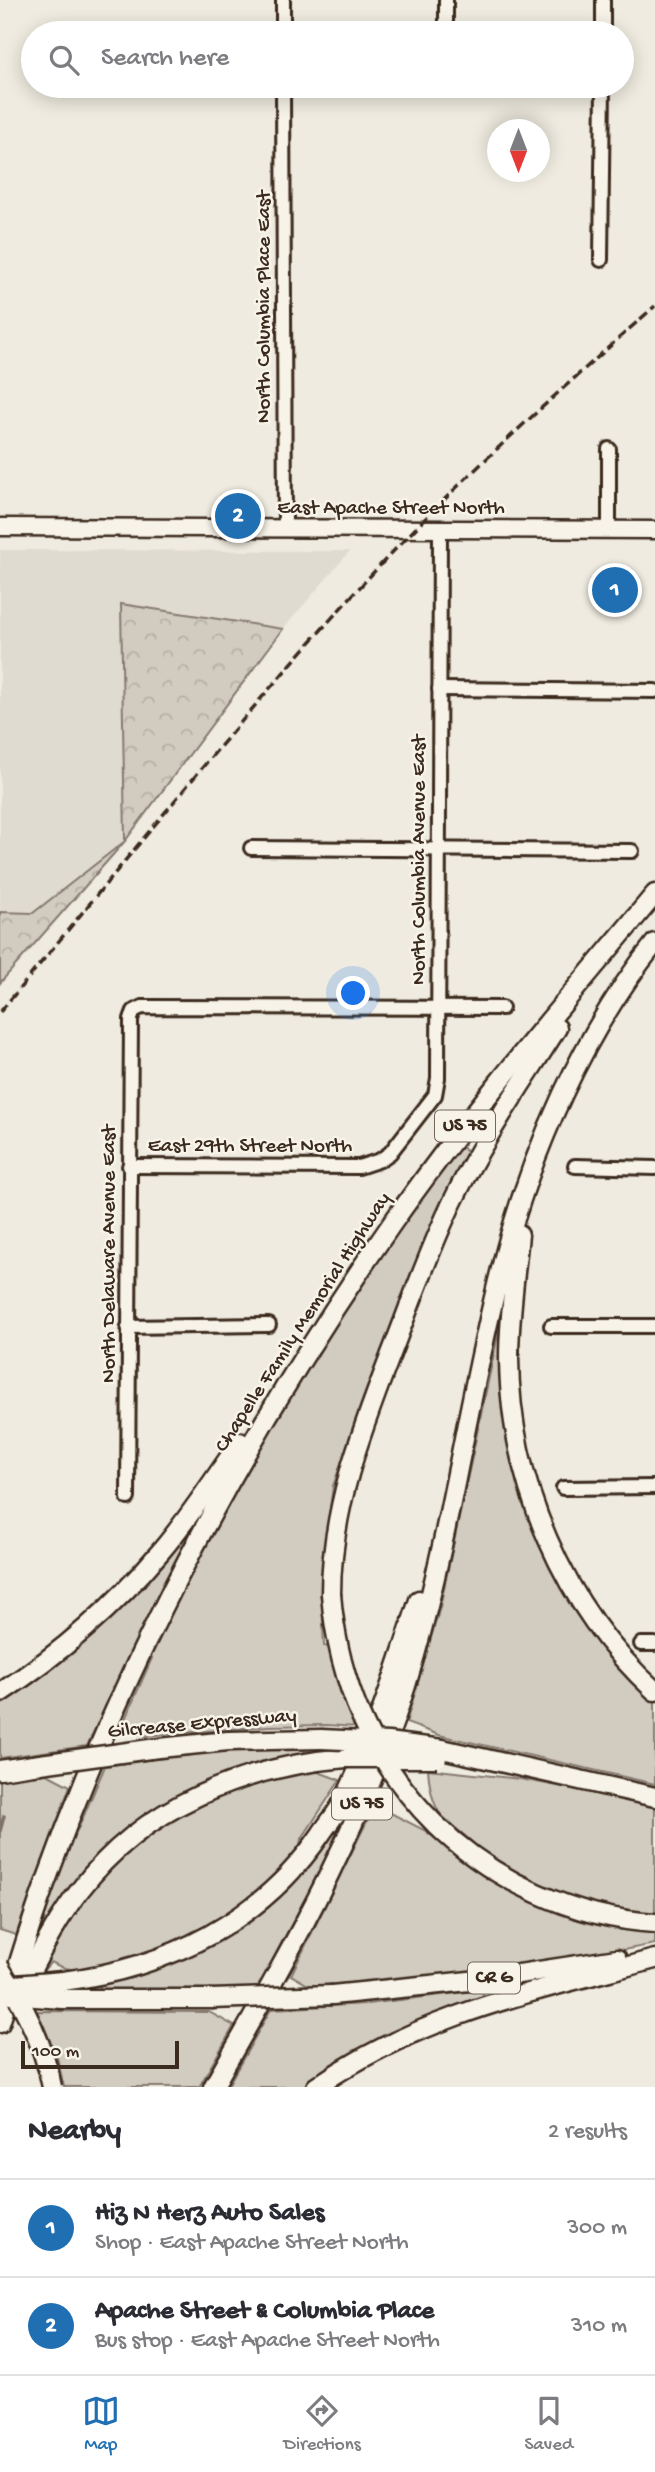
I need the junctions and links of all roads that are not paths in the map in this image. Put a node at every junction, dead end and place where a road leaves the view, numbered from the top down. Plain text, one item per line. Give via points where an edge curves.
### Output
1 (283, 0) edge
2 (446, 0) edge
3 (603, 0) edge
4 (283, 21) edge
5 (446, 21) edge
6 (603, 21) edge
7 (284, 98) edge
8 (603, 98) edge
9 (601, 260) dead end
10 (609, 449) dead end
11 (0, 527) edge
12 (285, 529) junction
13 (440, 530) junction
14 (609, 530) junction
15 (655, 530) edge
16 (439, 689) junction
17 (655, 691) edge
18 (251, 848) dead end
19 (441, 849) junction
20 (632, 851) dead end
21 (655, 894) edge
22 (655, 943) edge
23 (600, 960) junction
24 (439, 1008) junction
25 (502, 1008) dead end
26 (372, 1164) joint
27 (129, 1166) junction
28 (575, 1166) dead end
29 (655, 1168) edge
30 (523, 1194) junction
31 (340, 1301) junction
32 (269, 1325) dead end
33 (551, 1326) dead end
34 (655, 1326) edge
35 (128, 1327) junction
36 (655, 1487) edge
37 (563, 1488) dead end
38 (452, 1497) junction
39 (128, 1498) dead end
40 (641, 1644) dead end
41 (655, 1644) edge
42 (655, 1691) edge
43 (0, 1693) edge
44 (441, 1754) junction
45 (0, 1770) edge
46 (655, 1797) edge
47 (655, 1923) edge
48 (655, 1951) edge
49 (655, 1959) edge
50 (0, 1968) edge
51 (0, 1986) edge
52 (0, 1995) edge
53 (0, 2023) edge
54 (0, 2030) edge
55 (52, 2087) edge
56 (213, 2087) edge
57 (316, 2087) edge

1 - 4 street
2 - 5 street
3 - 6 street
7 - 12 street, North Columbia Place East
8 - 9 street
10 - 14 street
11 - 12 main road, East Apache Street North
12 - 13 main road, East Apache Street North
13 - 14 main road, East Apache Street North
13 - 16 street, North Columbia Avenue East
14 - 15 main road, East Apache Street North
16 - 17 street
16 - 19 street, North Columbia Avenue East
18 - 19 street
19 - 20 street
19 - 24 street, North Columbia Avenue East
21 - 23 highway, Chapelle Family Memorial Highway / US 75
22 - 30 highway, US 75 via 609,1010 569,1084
23 - 31 highway, Chapelle Family Memorial Highway / US 75 via 457,1136
23 - 47 highway, bridge via 479,1151 451,1205 348,1472 336,1530 331,1594 344,1675 358,1712 399,1784 435,1824 481,1863 543,1895 600,1915
24 - 25 street
24 - 26 street, North Columbia Avenue East via 435,1095 390,1153
24 - 27 street, North Delaware Avenue East via 142,1007 134,1011
26 - 27 street, East 29th Street North
27 - 35 street, North Delaware Avenue East
28 - 29 street
30 - 38 highway, US 75 via 500,1272
30 - 42 highway via 509,1360 524,1472 545,1533 573,1589 606,1637
31 - 43 highway via 162,1550 77,1636
31 - 53 highway, Chapelle Family Memorial Highway / US 75 via 237,1468 108,1726 45,1884
32 - 35 street
33 - 34 street
35 - 39 street, North Delaware Avenue East
36 - 37 street
38 - 51 highway, bridge via 382,1710 344,1801 277,1886 206,1939 171,1955 89,1978
38 - 56 highway, US 75 via 415,1658 361,1807 320,1894
40 - 41 street
44 - 45 highway, Gilcrease Expressway, bridge via 388,1742 228,1741
44 - 46 highway via 495,1759
44 - 54 highway, bridge via 312,1760 206,1791 160,1817 112,1855 81,1889
48 - 52 highway, CR G, bridge via 530,1973 332,1995 102,2001
49 - 57 highway via 487,2003 431,2024
50 - 55 highway, bridge via 36,2033

